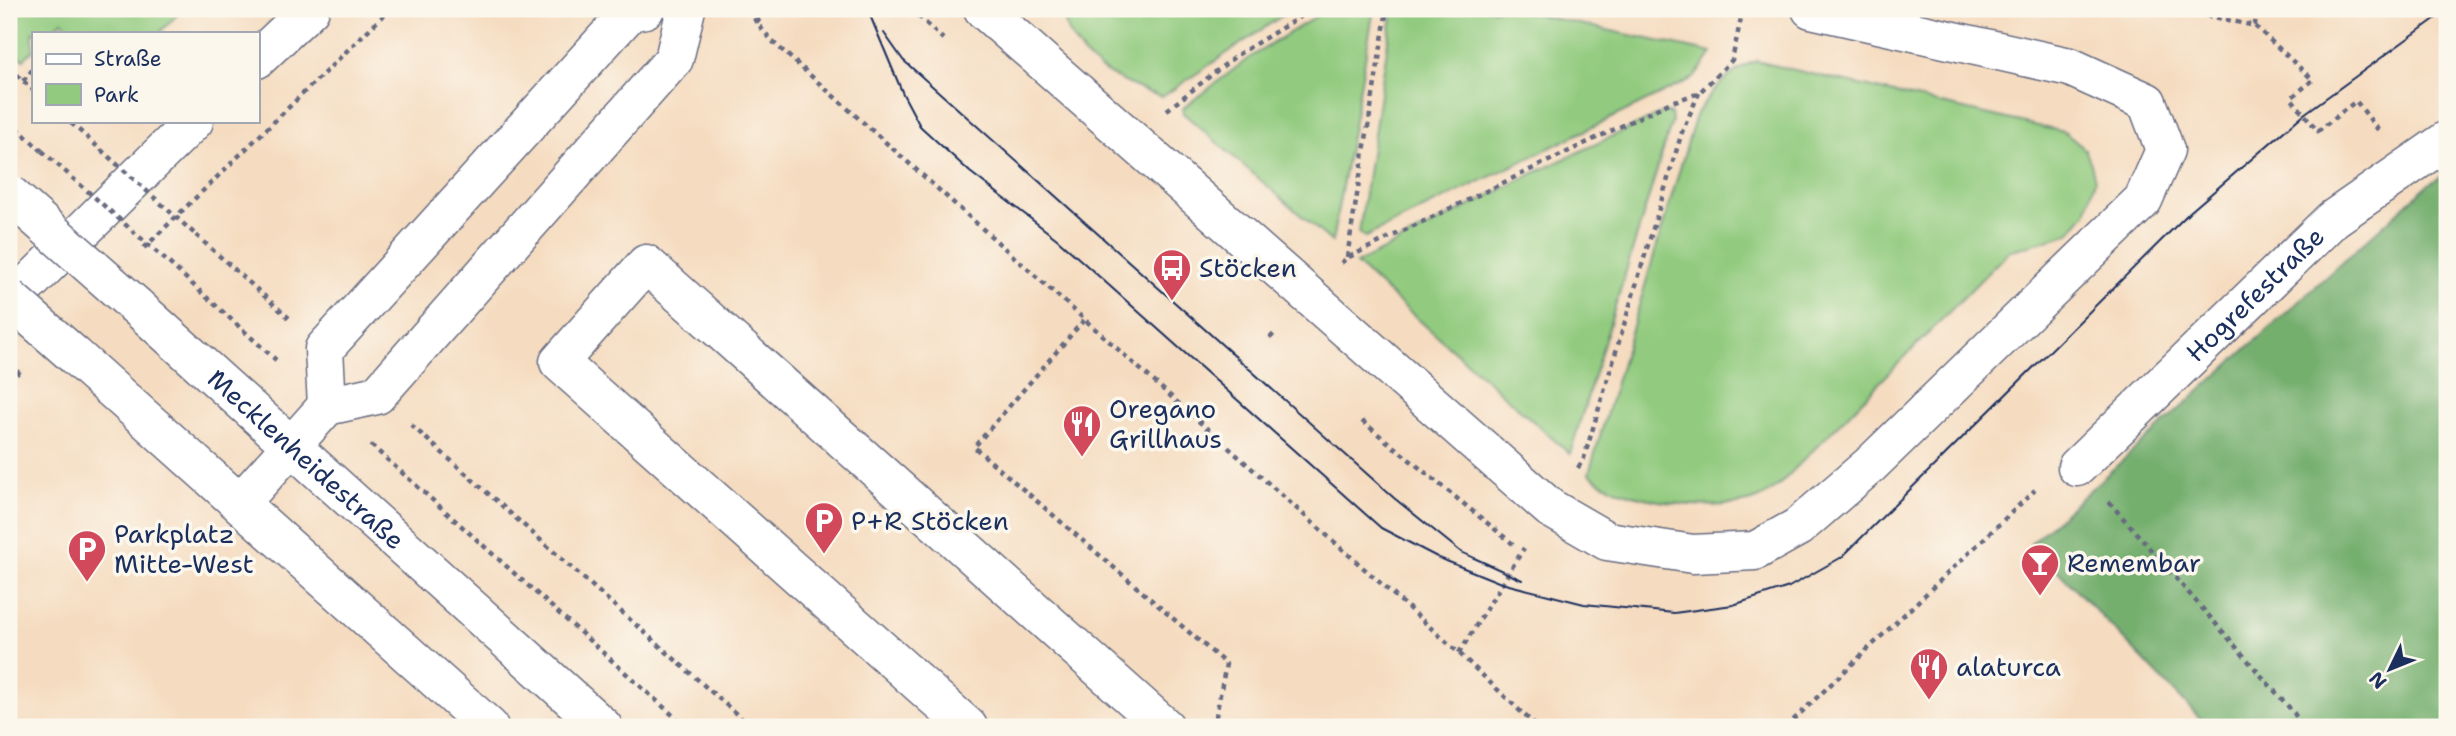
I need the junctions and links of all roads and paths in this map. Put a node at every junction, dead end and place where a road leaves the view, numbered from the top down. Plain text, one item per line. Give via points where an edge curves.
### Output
1 (310, 9) edge
2 (390, 9) edge
3 (645, 9) edge
4 (686, 9) edge
5 (750, 9) edge
6 (774, 9) edge
7 (983, 9) edge
8 (1031, 9) edge
9 (1313, 9) edge
10 (1387, 9) edge
11 (1743, 9) edge
12 (1811, 9) edge
13 (2177, 9) edge
14 (2256, 9) edge
15 (756, 22) junction
16 (2255, 26) junction
17 (1035, 51) junction
18 (259, 58) edge
19 (9, 68) edge
20 (32, 70) edge
21 (23, 80) junction
22 (32, 89) edge
23 (1699, 93) junction
24 (9, 121) edge
25 (69, 122) edge
26 (193, 122) edge
27 (1135, 140) junction
28 (2447, 140) edge
29 (2409, 167) junction
30 (9, 194) edge
31 (135, 257) dead end
32 (1347, 258) junction
33 (1310, 296) junction
34 (9, 298) edge
35 (9, 303) edge
36 (1085, 319) junction
37 (324, 349) junction
38 (28, 362) dead end
39 (9, 382) edge
40 (377, 395) junction
41 (327, 406) junction
42 (1362, 421) dead end
43 (291, 446) junction
44 (2077, 467) junction
45 (241, 502) junction
46 (1550, 508) junction
47 (1522, 551) junction
48 (1459, 653) junction
49 (489, 727) edge
50 (603, 727) edge
51 (686, 727) edge
52 (751, 727) edge
53 (968, 727) edge
54 (1165, 727) edge
55 (1214, 727) edge
56 (1537, 727) edge
57 (1786, 727) edge
58 (2302, 727) edge

1 - 18 main road
2 - 31 path
3 - 37 main road via 630,12
4 - 40 main road via 674,59
5 - 15 path
6 - 15 path
7 - 17 main road
8 - 17 main road
9 - 27 path via 1237,55
10 - 32 path
11 - 23 path via 1731,60
12 - 46 main road via 2070,67 2147,102 2165,150 2143,200 1870,465 1798,527 1755,551 1693,554 1607,541
13 - 16 path
14 - 16 path
15 - 36 path via 774,43
16 - 29 path via 2313,80 2291,98 2318,131 2356,101
17 - 27 main road
19 - 21 path
20 - 21 path
21 - 22 path
23 - 32 path via 1669,103
23 - 46 path via 1682,132 1584,458
24 - 41 path, bridge
25 - 37 path, bridge
26 - 35 main road
27 - 33 main road
28 - 29 main road, Hogrefestraße
29 - 44 main road, Hogrefestraße via 2333,219
30 - 43 main road, Mecklenheidestraße, bridge
32 - 33 path
33 - 46 main road
34 - 45 main road, bridge
36 - 48 path
36 - 55 path via 974,447 1226,664
37 - 41 main road
38 - 39 path
40 - 41 main road
40 - 52 path
41 - 43 main road
41 - 51 path
42 - 47 path
43 - 45 main road
43 - 50 main road, Mecklenheidestraße
44 - 57 path via 2037,489
44 - 58 path
45 - 49 main road
46 - 47 path
47 - 48 path
48 - 56 path
53 - 54 main road via 559,362 646,264

